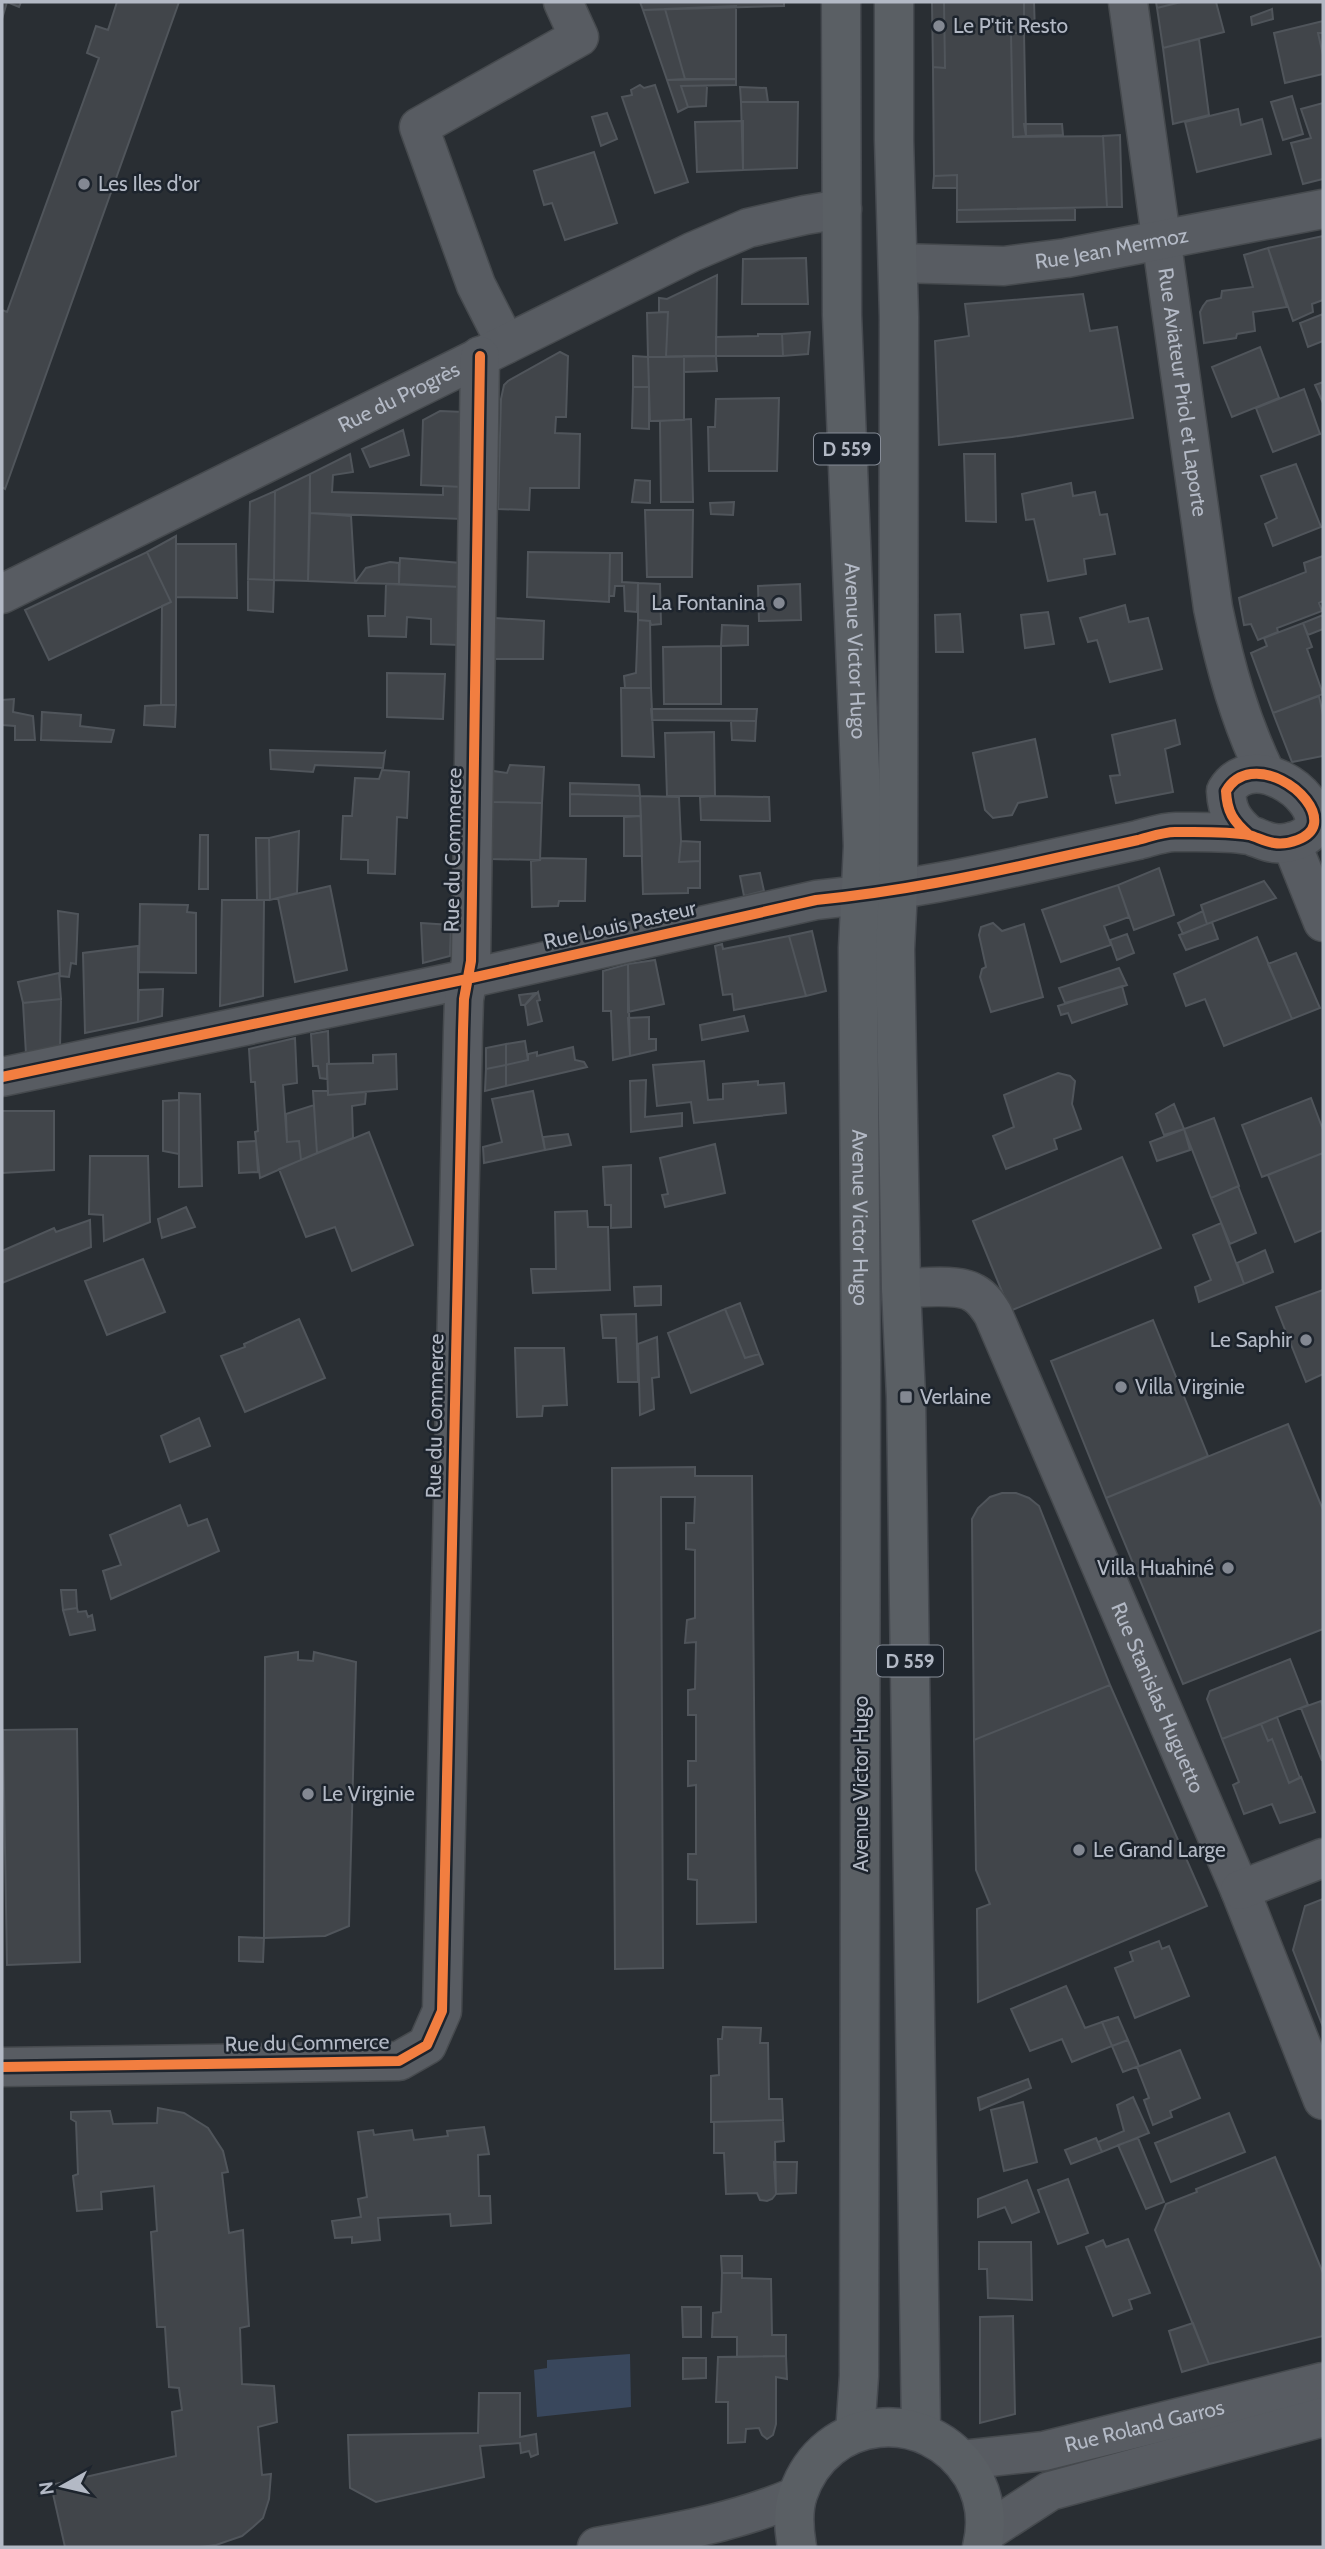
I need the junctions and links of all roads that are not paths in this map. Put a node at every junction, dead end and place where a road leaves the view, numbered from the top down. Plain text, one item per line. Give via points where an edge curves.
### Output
1 (563, 2) edge
2 (841, 2) edge
3 (894, 2) edge
4 (1128, 2) edge
5 (842, 209) junction
6 (1323, 209) edge
7 (1163, 241) junction
8 (898, 263) junction
9 (493, 350) junction
10 (2, 594) edge
11 (1266, 774) junction
12 (1226, 791) junction
13 (1318, 806) edge
14 (1172, 832) junction
15 (1248, 835) junction
16 (1291, 842) junction
17 (898, 890) junction
18 (860, 896) junction
19 (1323, 922) edge
20 (467, 979) junction
21 (2, 1077) edge
22 (901, 1288) junction
23 (1323, 1858) edge
24 (1241, 1890) junction
25 (2, 2067) edge
26 (1323, 2100) edge
27 (1323, 2382) edge
28 (1323, 2417) edge
29 (921, 2432) junction
30 (855, 2433) junction
31 (962, 2460) junction
32 (797, 2496) junction
33 (984, 2540) edge
34 (597, 2547) edge
35 (797, 2547) edge

1 - 9 street via 579,37 419,127 476,285
2 - 5 main road, Avenue Victor Hugo / D 559
3 - 8 main road, Avenue Victor Hugo / D 559
4 - 7 street, Rue Aviateur Priol et Laporte
5 - 9 street, Rue du Progrès via 748,228
5 - 18 main road, Avenue Victor Hugo / D 559 via 846,439 862,808
6 - 7 street, Rue Jean Mermoz
7 - 8 street, Rue Jean Mermoz via 1004,265
7 - 11 street, Rue Aviateur Priol et Laporte via 1216,620 1228,678
8 - 17 main road, Avenue Victor Hugo / D 559
9 - 10 street, Rue du Progrès
9 - 20 street, Rue du Commerce
11 - 12 street via 1238,776
11 - 13 street
12 - 14 street, Rue Louis Pasteur
12 - 15 street via 1232,820
13 - 16 street via 1310,831
14 - 15 street, Rue Louis Pasteur
14 - 17 street, Rue Louis Pasteur
15 - 16 street via 1275,843
16 - 19 street
17 - 18 street, Rue Louis Pasteur
17 - 22 main road, Avenue Victor Hugo / D 559
18 - 20 street, Rue Louis Pasteur via 816,900
18 - 30 main road, Avenue Victor Hugo / D 559 via 861,1946
20 - 21 street, Rue Louis Pasteur
20 - 25 street, Rue du Commerce via 442,2011 427,2045 398,2061
22 - 24 street, Rue Stanislas Huguetto via 973,1292 993,1314
22 - 29 main road, Avenue Victor Hugo / D 559
23 - 24 street
24 - 26 street, Rue Stanislas Huguetto
27 - 31 street, Rue Roland Garros via 1044,2451
28 - 33 street, Rue Roland Garros via 1050,2491
29 - 30 main road via 899,2427
29 - 31 main road
30 - 32 main road via 818,2458
31 - 33 main road via 984,2506
32 - 34 street via 716,2524
32 - 35 main road via 793,2524

